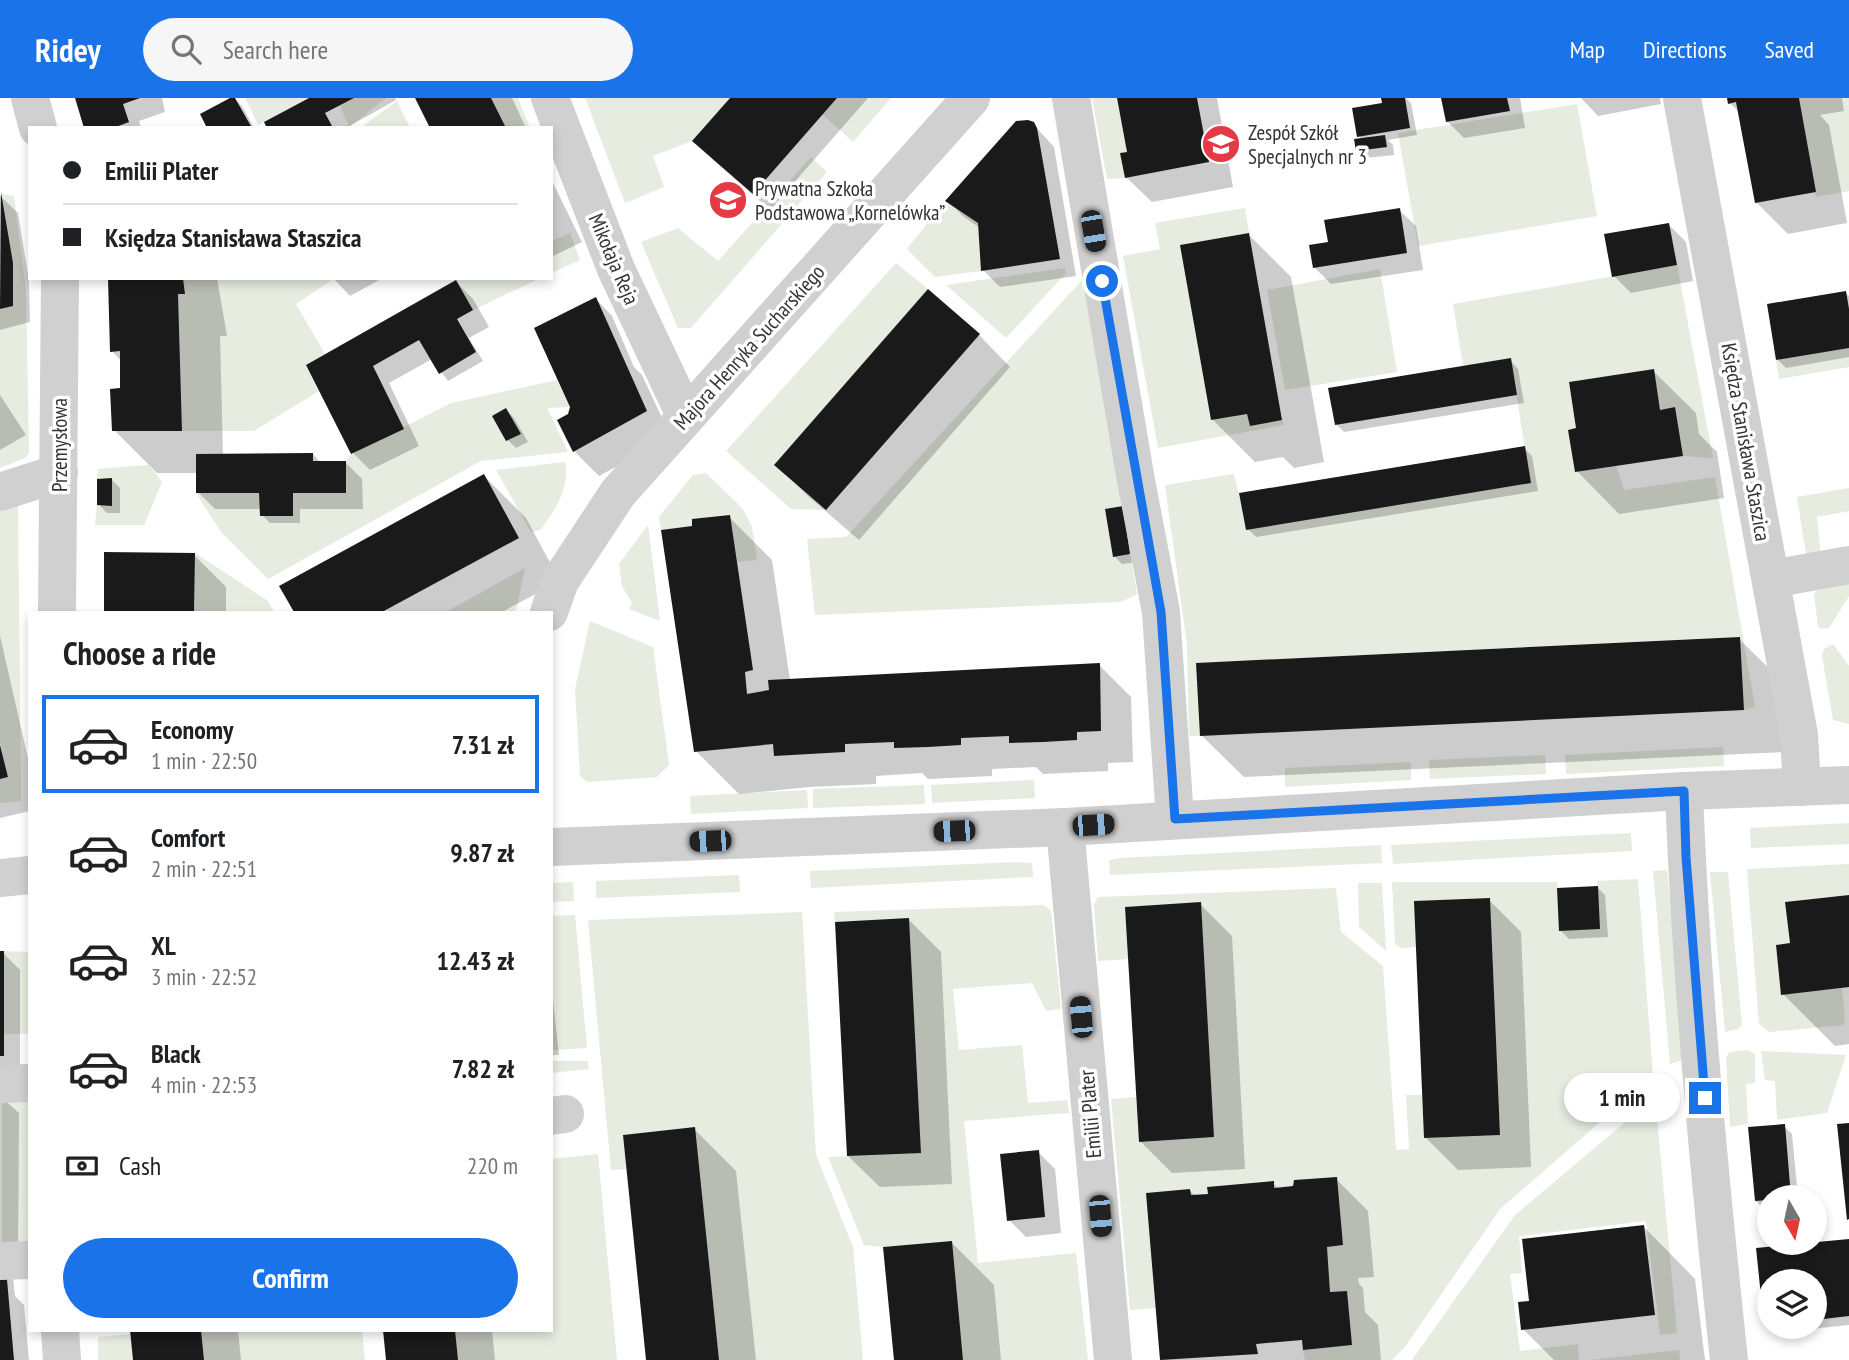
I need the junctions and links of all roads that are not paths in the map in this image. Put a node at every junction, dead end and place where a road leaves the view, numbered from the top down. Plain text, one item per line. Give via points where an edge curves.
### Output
1 (30, 98) edge
2 (550, 98) edge
3 (971, 98) edge
4 (1071, 98) edge
5 (1682, 98) edge
6 (37, 126) edge
7 (60, 280) edge
8 (686, 417) junction
9 (59, 473) junction
10 (0, 492) edge
11 (1849, 565) edge
12 (1772, 579) junction
13 (57, 611) edge
14 (549, 611) edge
15 (1849, 785) edge
16 (1802, 787) junction
17 (1684, 791) junction
18 (1175, 819) junction
19 (1065, 827) junction
20 (553, 847) edge
21 (28, 875) edge
22 (0, 878) edge
23 (28, 1083) edge
24 (0, 1084) edge
25 (0, 1261) edge
26 (28, 1261) edge
27 (60, 1332) edge
28 (62, 1360) edge
29 (1113, 1360) edge
30 (1729, 1360) edge

1 - 6 street
2 - 8 street, Mikołaja Reja via 616,269
3 - 8 street, Majora Henryka Sucharskiego
4 - 18 street via 1161,612
5 - 12 street, Księdza Stanisława Staszica
7 - 9 street, Przemysłowa
8 - 14 street, Majora Henryka Sucharskiego via 618,493 560,581
9 - 10 street
9 - 13 street, Przemysłowa
11 - 12 street
12 - 16 street, Księdza Stanisława Staszica via 1799,735
15 - 16 street
16 - 17 street
17 - 18 street
17 - 30 street
18 - 19 street
19 - 20 street
19 - 29 street, Emilii Plater
21 - 22 street
23 - 24 street
25 - 26 street
27 - 28 street

